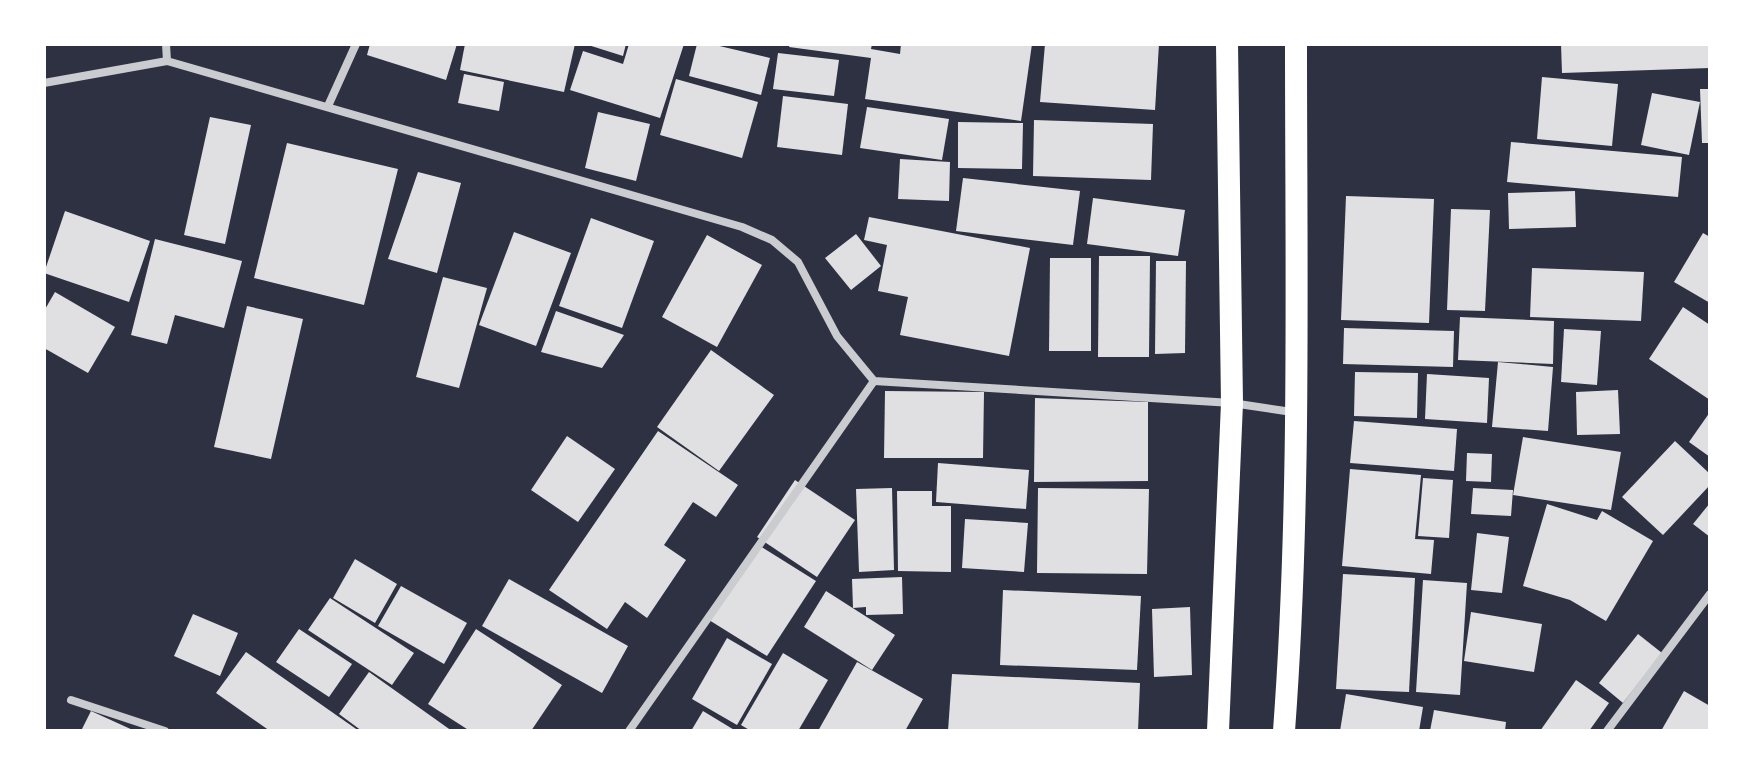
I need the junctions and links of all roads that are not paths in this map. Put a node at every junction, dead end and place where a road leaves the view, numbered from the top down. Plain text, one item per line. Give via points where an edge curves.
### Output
1 (166, 44) edge
2 (356, 44) edge
3 (1227, 44) edge
4 (1296, 44) edge
5 (167, 61) junction
6 (44, 83) edge
7 (328, 106) junction
8 (874, 381) junction
9 (1232, 403) junction
10 (1297, 412) junction
11 (1710, 594) edge
12 (71, 700) dead end
13 (165, 731) edge
14 (629, 731) edge
15 (1218, 731) edge
16 (1284, 731) edge
17 (1607, 731) edge

1 - 5 street
2 - 7 street
3 - 9 highway
4 - 10 highway
5 - 6 street
5 - 7 street
7 - 8 street via 772,240 798,262 837,336
8 - 9 street
8 - 14 street
9 - 10 street
9 - 15 highway
10 - 16 highway
11 - 17 street
12 - 13 street

